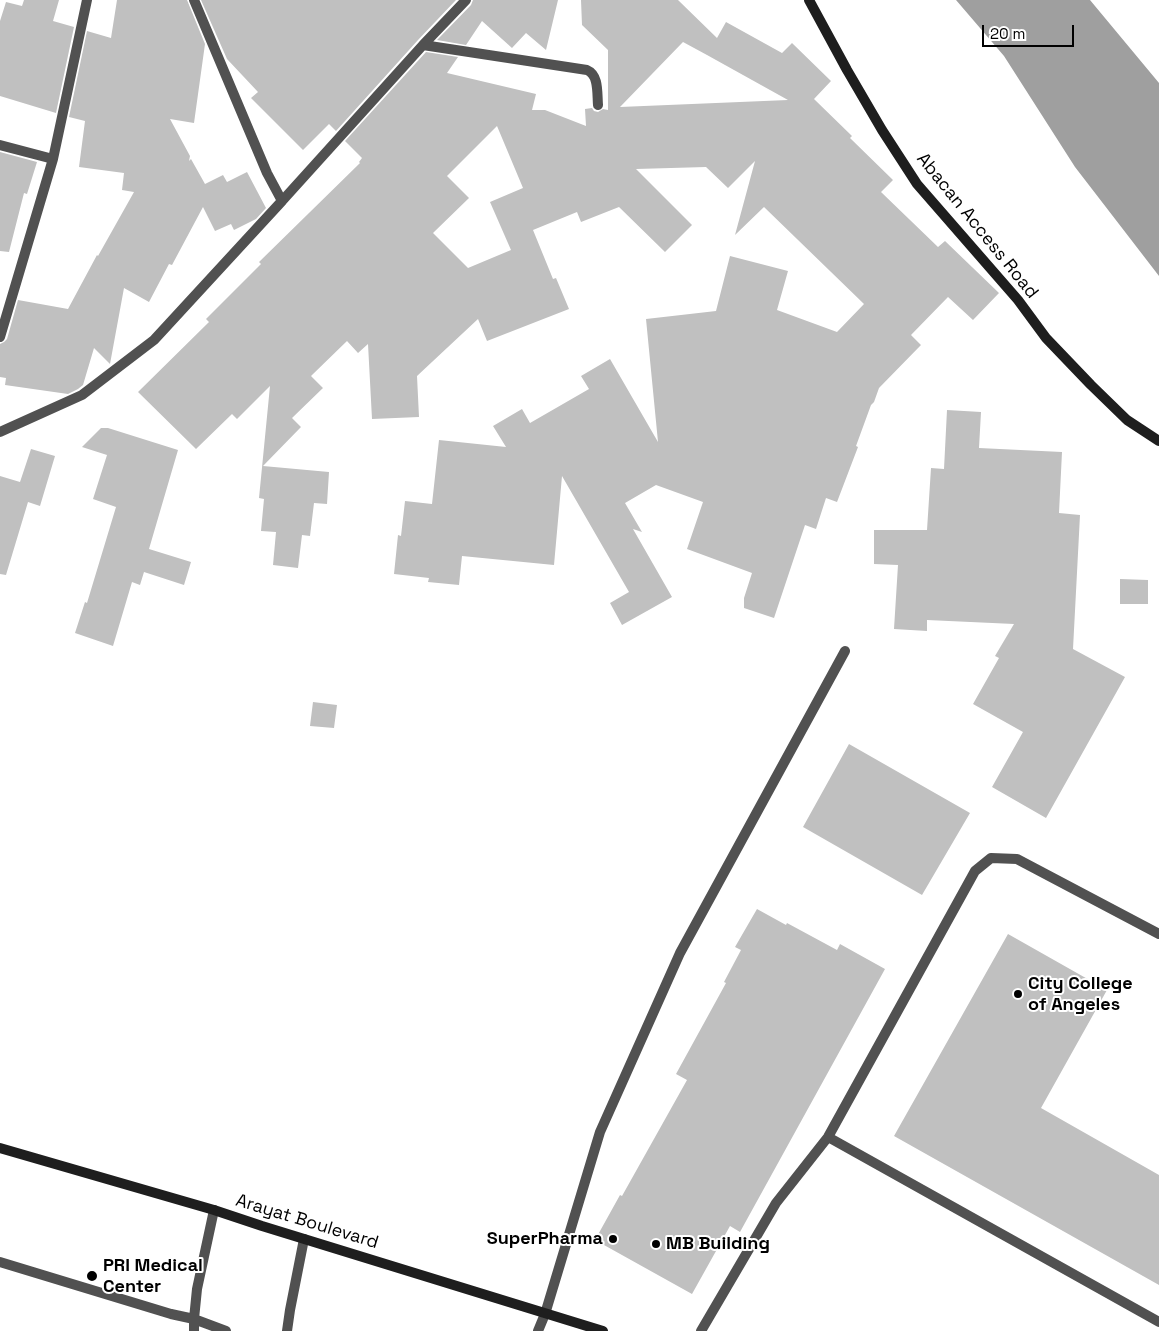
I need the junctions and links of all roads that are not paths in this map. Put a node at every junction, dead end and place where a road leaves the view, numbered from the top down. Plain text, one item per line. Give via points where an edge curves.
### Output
1 (87, 0) edge
2 (194, 0) edge
3 (466, 0) edge
4 (809, 0) edge
5 (423, 45) junction
6 (598, 105) dead end
7 (0, 145) edge
8 (53, 159) junction
9 (282, 201) junction
10 (0, 336) edge
11 (0, 432) edge
12 (1159, 441) edge
13 (845, 651) dead end
14 (1159, 934) edge
15 (828, 1137) junction
16 (0, 1148) edge
17 (214, 1210) junction
18 (304, 1239) junction
19 (0, 1262) edge
20 (545, 1314) junction
21 (194, 1319) junction
22 (1159, 1322) edge
23 (194, 1331) edge
24 (226, 1331) edge
25 (287, 1331) edge
26 (538, 1331) edge
27 (603, 1331) edge
28 (701, 1331) edge

1 - 8 street
2 - 9 street via 267,173
3 - 5 street
4 - 12 main road, Abacan Access Road via 882,130 917,184 1018,300 1046,338 1127,420
5 - 6 street via 587,70 595,77
5 - 9 street
7 - 8 street
8 - 10 street
9 - 11 street via 154,340 82,395
13 - 20 street via 668,980 600,1132
14 - 15 street via 1017,859 991,858 976,871
15 - 22 street
15 - 28 street via 776,1203
16 - 17 main road, Arayat Boulevard
17 - 18 main road, Arayat Boulevard
17 - 21 street
18 - 20 main road, Arayat Boulevard
18 - 25 street
19 - 21 street
20 - 26 street
20 - 27 main road, Arayat Boulevard
21 - 23 street
21 - 24 street

